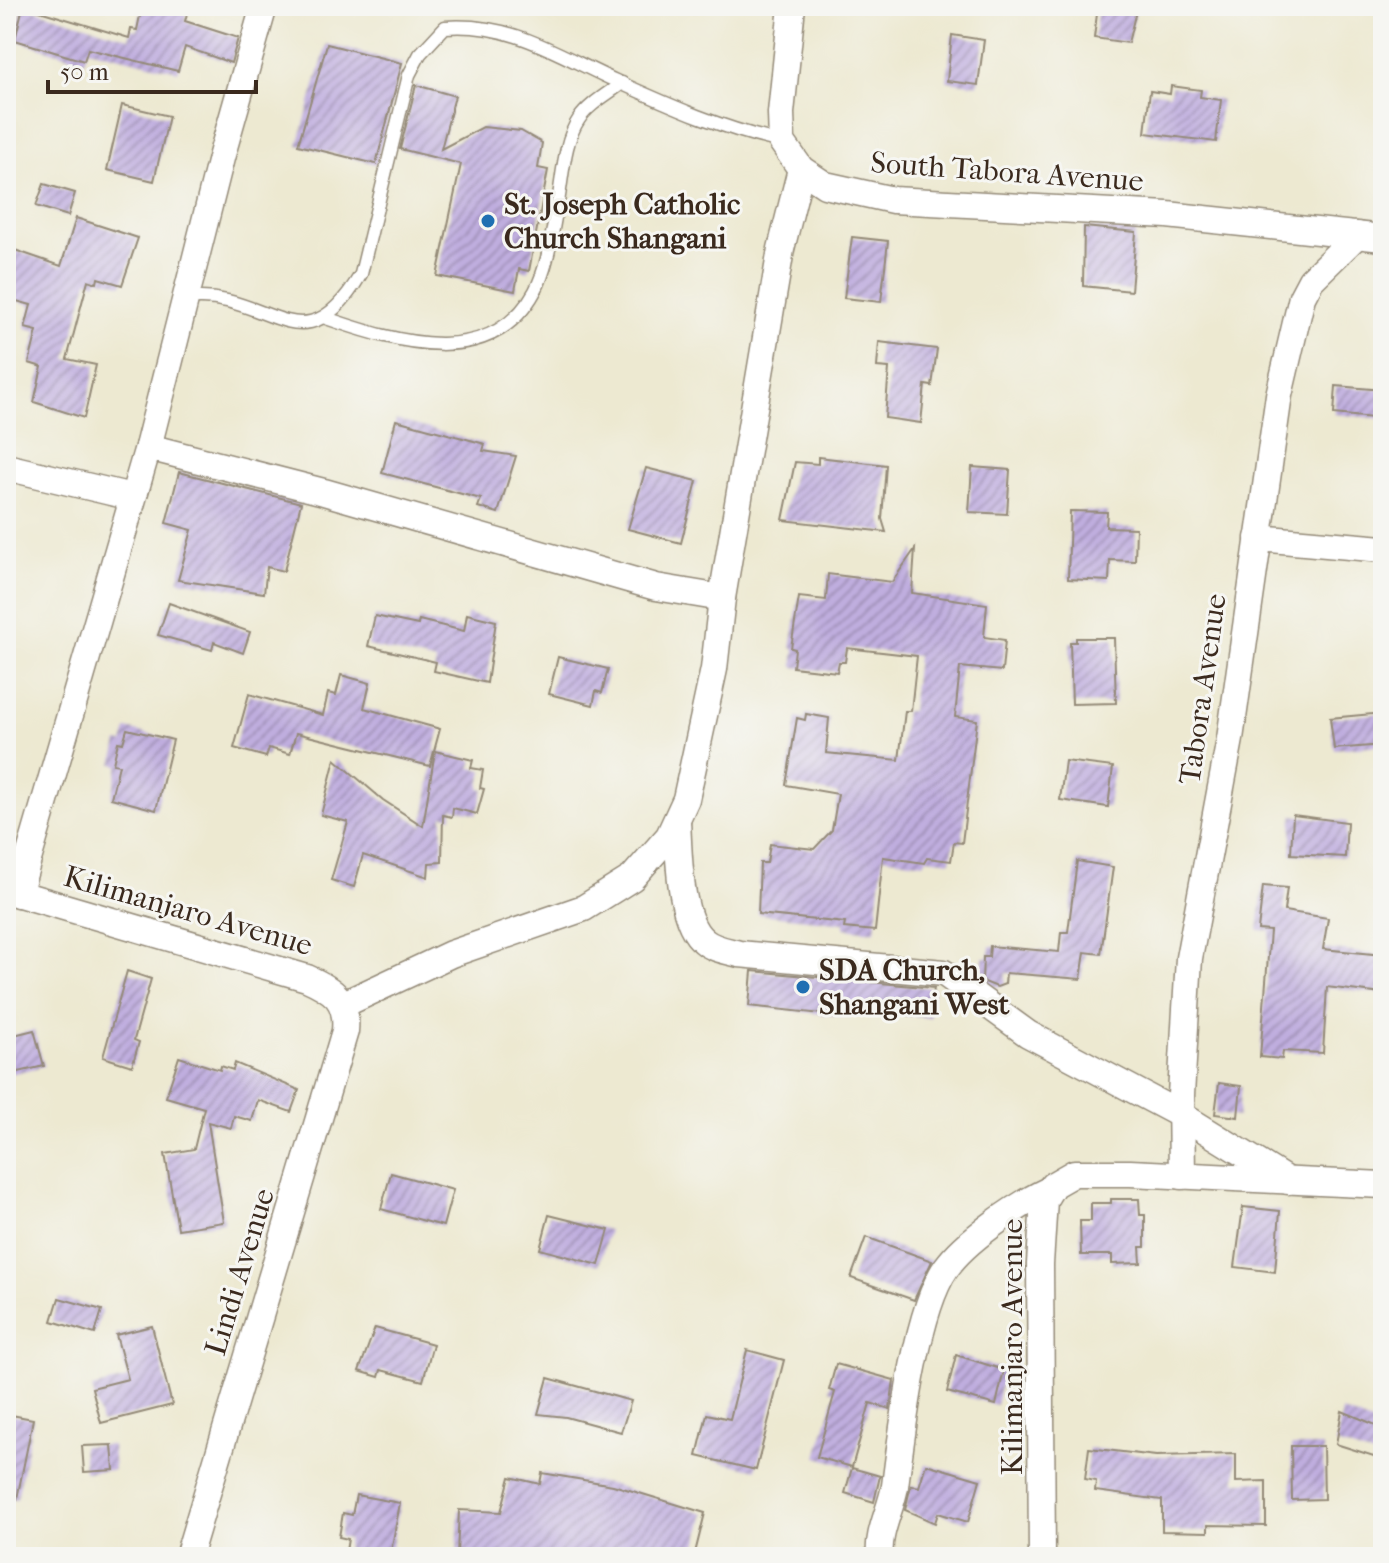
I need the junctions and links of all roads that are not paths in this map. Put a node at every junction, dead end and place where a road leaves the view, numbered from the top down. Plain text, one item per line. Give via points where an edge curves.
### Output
1 (264, 6) edge
2 (792, 6) edge
3 (622, 83) junction
4 (782, 142) junction
5 (801, 169) junction
6 (1357, 235) junction
7 (1383, 238) edge
8 (186, 299) junction
9 (326, 318) junction
10 (148, 447) junction
11 (6, 467) edge
12 (132, 497) junction
13 (1258, 538) junction
14 (1383, 549) edge
15 (722, 598) junction
16 (677, 821) junction
17 (12, 892) edge
18 (344, 1004) junction
19 (1181, 1115) junction
20 (1182, 1176) junction
21 (1288, 1181) junction
22 (1383, 1185) edge
23 (1047, 1191) junction
24 (188, 1557) edge
25 (880, 1557) edge
26 (1042, 1557) edge

1 - 8 street
2 - 4 street
3 - 4 lane via 738,131
3 - 9 lane via 578,121 536,290 500,331 467,344 430,343
3 - 9 lane via 550,46 500,30 445,27 409,75 361,274
4 - 5 street, South Tabora Avenue
5 - 6 street, South Tabora Avenue via 846,192 893,200 1167,215
5 - 15 street via 781,249
6 - 7 street, South Tabora Avenue
6 - 13 street, Tabora Avenue via 1311,280 1302,297 1279,395
8 - 9 lane via 228,298 306,326
8 - 10 street
10 - 12 street
10 - 15 street via 656,587
11 - 12 street
12 - 17 street via 90,656
13 - 14 street
13 - 19 street, Tabora Avenue via 1223,785 1193,926
15 - 16 street via 714,669
16 - 18 street via 640,871 584,908 451,954
16 - 19 street via 687,912 707,945 739,954 944,973 1028,1034
17 - 18 street, Kilimanjaro Avenue via 307,978 330,988
18 - 24 street, Lindi Avenue via 345,1031
19 - 20 street, Tabora Avenue
19 - 21 street
20 - 21 street, Kilimanjaro Avenue
20 - 23 street, Kilimanjaro Avenue via 1074,1173
21 - 22 street, Kilimanjaro Avenue
23 - 25 street via 995,1222 943,1274 920,1338
23 - 26 street, Kilimanjaro Avenue via 1039,1351

